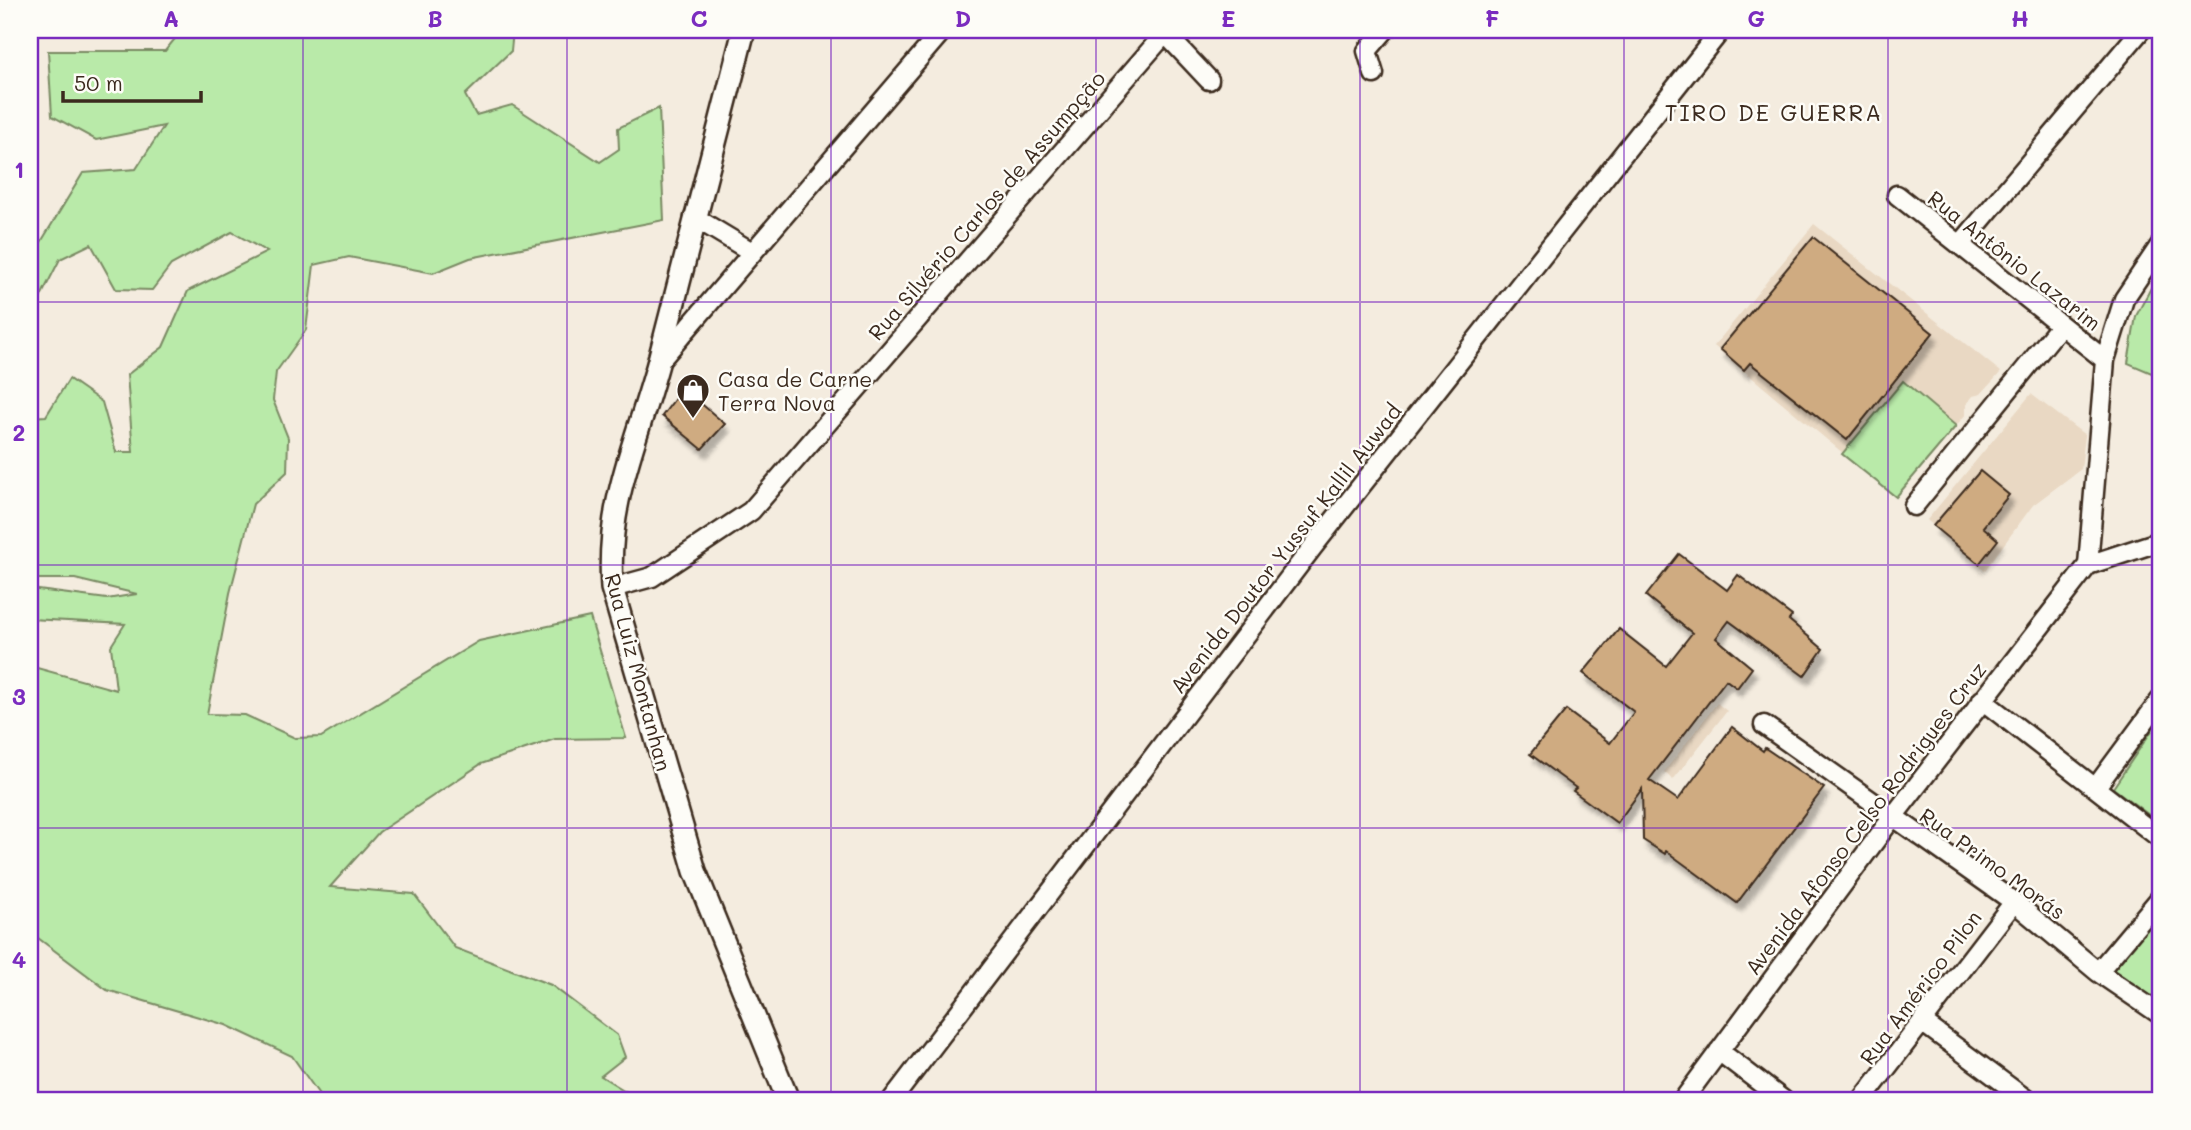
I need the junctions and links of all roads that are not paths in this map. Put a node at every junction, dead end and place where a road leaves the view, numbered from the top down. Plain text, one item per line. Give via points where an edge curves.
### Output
1 (744, 30) edge
2 (943, 30) edge
3 (1385, 30) edge
4 (1721, 30) edge
5 (2141, 30) edge
6 (1165, 31) edge
7 (1374, 75) dead end
8 (1209, 80) dead end
9 (1896, 195) dead end
10 (694, 217) junction
11 (2161, 244) edge
12 (1960, 245) junction
13 (752, 252) junction
14 (2061, 325) junction
15 (2105, 360) junction
16 (658, 363) junction
17 (1914, 506) dead end
18 (2161, 541) edge
19 (2088, 565) junction
20 (612, 588) junction
21 (2161, 699) edge
22 (1982, 700) junction
23 (1764, 724) dead end
24 (2096, 788) junction
25 (1892, 818) junction
26 (2161, 839) edge
27 (2161, 897) edge
28 (2014, 902) junction
29 (2098, 972) junction
30 (2161, 1015) edge
31 (1922, 1023) junction
32 (1719, 1051) junction
33 (788, 1100) edge
34 (892, 1100) edge
35 (1683, 1100) edge
36 (1783, 1100) edge
37 (1862, 1100) edge
38 (2027, 1100) edge

1 - 10 street, Rua Luiz Montanhan
2 - 13 street
3 - 7 street via 1367,51
4 - 34 street, Avenida Doutor Yussuf Kallil Auwad via 1312,548
5 - 12 street
6 - 8 street
6 - 20 street, Rua Silvério Carlos de Assumpção via 751,511 653,577
9 - 12 street, Rua Antônio Lazarim
10 - 13 street
10 - 16 street, Rua Luiz Montanhan
11 - 15 street via 2124,299
12 - 14 street, Rua Antônio Lazarim
13 - 16 street
14 - 15 street, Rua Antônio Lazarim
14 - 17 street
15 - 19 street
16 - 20 street, Rua Luiz Montanhan via 616,502 610,553
18 - 19 street
19 - 22 street, Avenida Afonso Celso Rodrigues Cruz
20 - 33 street, Rua Luiz Montanhan via 691,860
21 - 24 street
22 - 24 street
22 - 25 street, Avenida Afonso Celso Rodrigues Cruz
23 - 25 street, Rua Primo Morás
24 - 26 street
25 - 28 street, Rua Primo Morás
25 - 32 street, Avenida Afonso Celso Rodrigues Cruz
27 - 29 street
28 - 29 street, Rua Primo Morás
28 - 31 street, Rua Américo Pilon
29 - 30 street, Rua Primo Morás
31 - 37 street, Rua Américo Pilon
31 - 38 street
32 - 35 street, Avenida Afonso Celso Rodrigues Cruz
32 - 36 street

